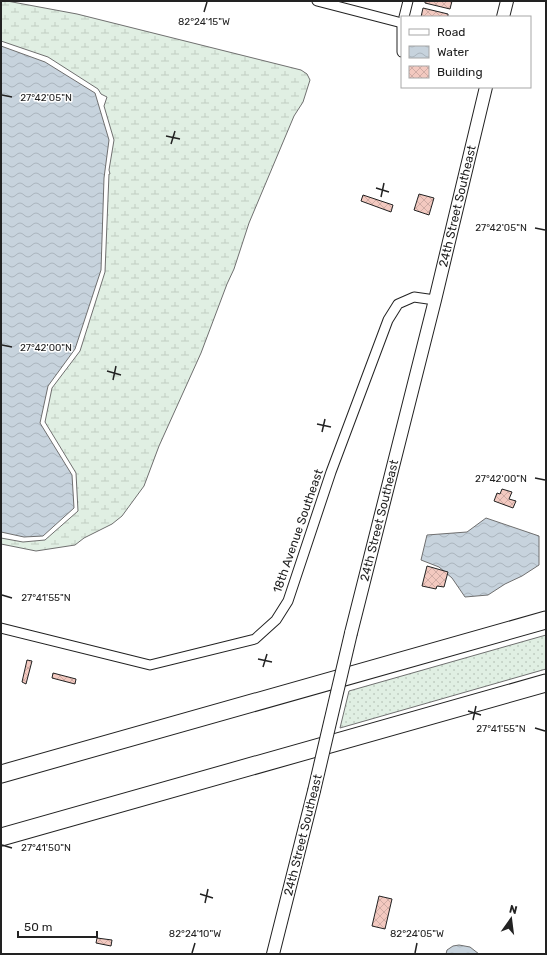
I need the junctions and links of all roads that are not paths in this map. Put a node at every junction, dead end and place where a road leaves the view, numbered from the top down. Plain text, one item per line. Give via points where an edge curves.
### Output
1 (317, 1) edge
2 (408, 1) edge
3 (507, 1) edge
4 (404, 16) edge
5 (503, 16) edge
6 (401, 23) edge
7 (486, 88) edge
8 (435, 300) junction
9 (546, 620) edge
10 (1, 628) edge
11 (546, 682) edge
12 (1, 774) edge
13 (1, 837) edge
14 (273, 954) edge

1 - 6 street
2 - 4 street
3 - 5 street
7 - 8 street, 24th Street Southeast
8 - 10 street, 18th Avenue Southeast via 414,297 398,304 388,320 331,472 288,601 276,620 255,639 150,665
8 - 14 street, 24th Street Southeast, bridge
9 - 12 highway
11 - 13 highway

